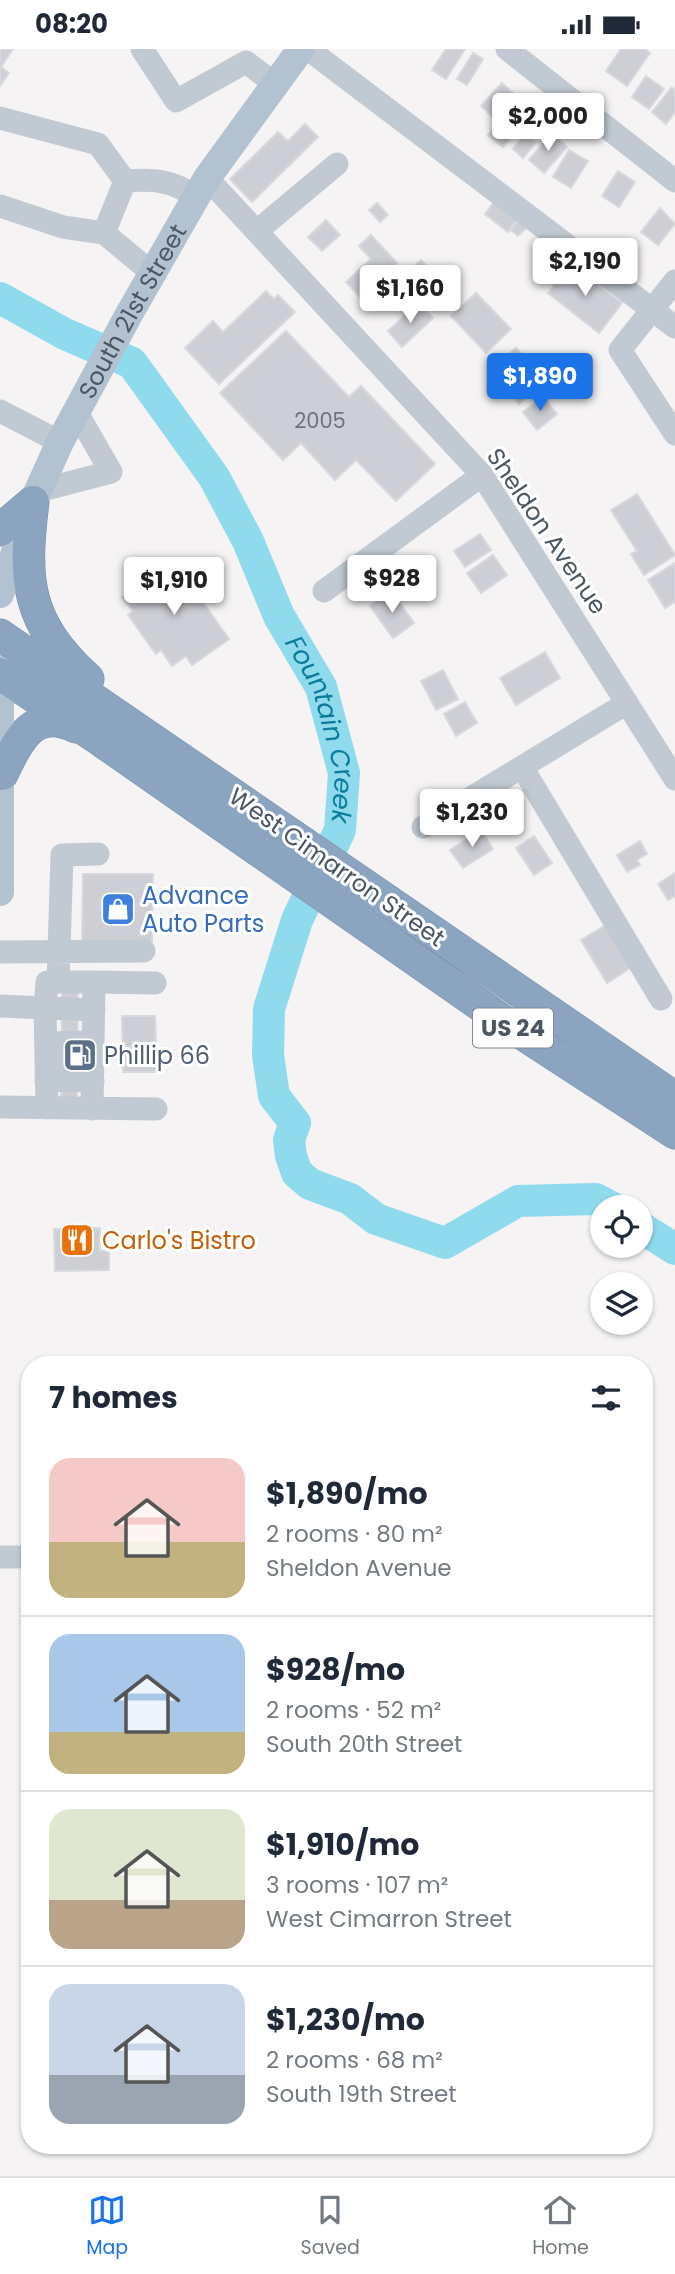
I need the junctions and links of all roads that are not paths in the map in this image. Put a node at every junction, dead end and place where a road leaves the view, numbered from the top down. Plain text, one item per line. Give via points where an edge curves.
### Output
1 (142, 49) edge
2 (301, 49) edge
3 (308, 49) edge
4 (508, 49) edge
5 (275, 84) junction
6 (0, 118) edge
7 (337, 164) dead end
8 (125, 181) junction
9 (675, 181) edge
10 (201, 188) junction
11 (0, 207) edge
12 (257, 232) junction
13 (104, 233) junction
14 (152, 273) junction
15 (675, 281) edge
16 (652, 310) junction
17 (675, 327) edge
18 (0, 411) edge
19 (76, 411) junction
20 (675, 434) edge
21 (60, 442) junction
22 (482, 475) junction
23 (35, 496) junction
24 (0, 530) edge
25 (324, 591) dead end
26 (0, 594) edge
27 (0, 635) edge
28 (0, 673) edge
29 (627, 703) junction
30 (151, 736) junction
31 (96, 737) junction
32 (522, 767) junction
33 (2, 774) junction
34 (675, 779) edge
35 (423, 827) dead end
36 (98, 854) dead end
37 (0, 892) edge
38 (144, 951) dead end
39 (0, 952) edge
40 (60, 952) junction
41 (58, 982) junction
42 (94, 982) junction
43 (155, 983) dead end
44 (661, 999) dead end
45 (0, 1006) edge
46 (46, 1044) junction
47 (93, 1044) junction
48 (675, 1098) edge
49 (0, 1107) edge
50 (47, 1108) junction
51 (92, 1109) junction
52 (156, 1109) dead end
53 (675, 1133) edge
54 (0, 1557) edge
55 (21, 1557) edge

1 - 5 street via 176,101 246,62
2 - 5 main road, South 21st Street
3 - 16 street
4 - 9 street
5 - 10 main road, South 21st Street
6 - 8 street via 98,144
7 - 12 street
8 - 10 street via 154,179
8 - 13 street
10 - 12 street, Sheldon Avenue
10 - 14 main road, South 21st Street
11 - 13 street via 63,227
12 - 22 street, Sheldon Avenue
13 - 14 street
14 - 19 main road, South 21st Street
15 - 16 street
16 - 17 street
16 - 20 street via 620,351
18 - 21 street
19 - 21 main road, South 21st Street
19 - 23 street via 111,472
21 - 23 main road, South 21st Street
22 - 25 street
22 - 29 street, Sheldon Avenue
23 - 24 highway
23 - 26 main road, South 21st Street
23 - 30 highway via 28,538 29,589 47,635
27 - 30 highway, West Cimarron Street / US 24
28 - 31 highway, West Cimarron Street / US 24
28 - 33 main road
29 - 32 street
29 - 34 street, Sheldon Avenue
30 - 48 highway, West Cimarron Street / US 24
31 - 33 highway via 65,722 41,721 24,733
31 - 53 highway, West Cimarron Street / US 24 via 509,1025
32 - 35 street
32 - 44 street
33 - 37 main road
36 - 40 street via 62,855
38 - 40 street
39 - 40 street
40 - 41 street
41 - 42 street
41 - 46 street via 47,982
42 - 43 street
42 - 47 street
45 - 46 street
46 - 47 street
46 - 47 street
46 - 47 street
46 - 50 street
47 - 51 street
49 - 50 street
50 - 51 street
51 - 52 street
54 - 55 street

